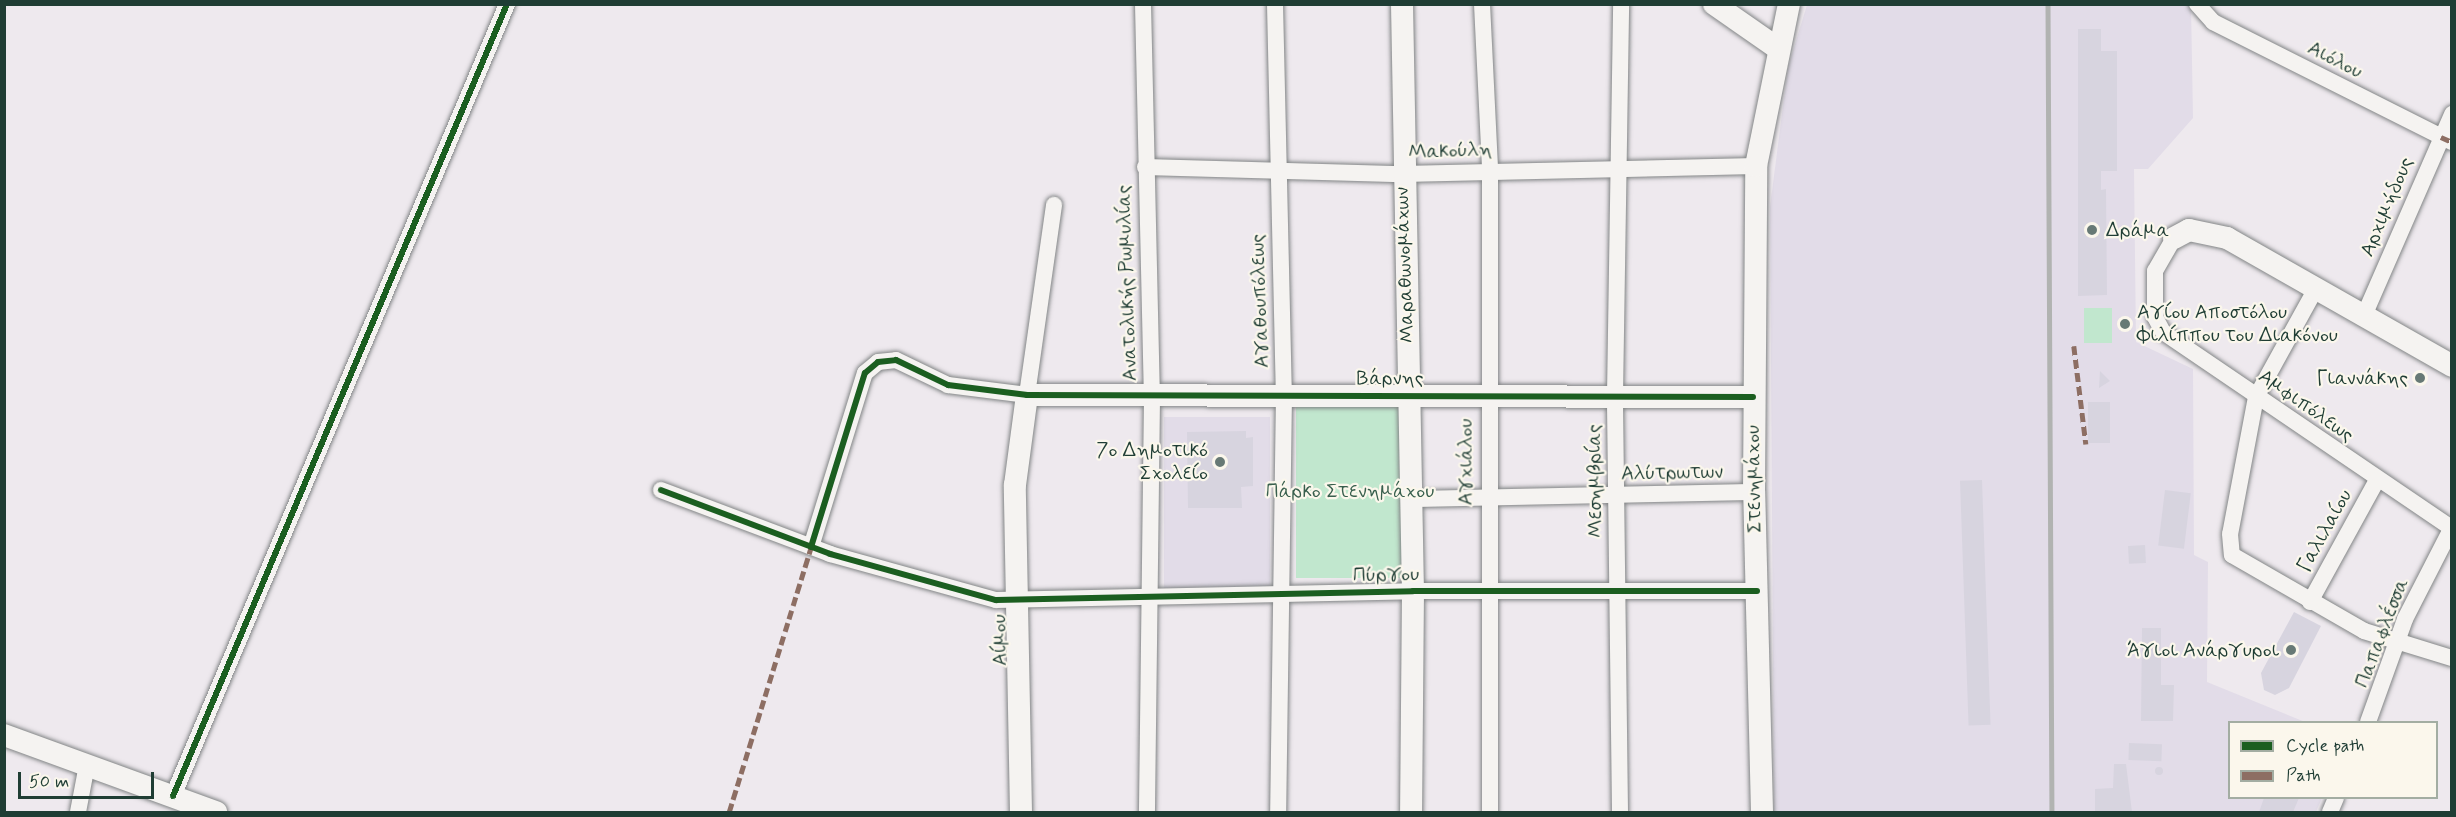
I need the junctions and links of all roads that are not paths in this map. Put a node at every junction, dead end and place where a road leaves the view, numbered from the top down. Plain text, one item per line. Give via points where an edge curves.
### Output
1 (507, 4) edge
2 (1143, 4) edge
3 (1275, 4) edge
4 (1402, 4) edge
5 (1482, 4) edge
6 (1621, 4) edge
7 (1714, 4) edge
8 (1789, 4) edge
9 (2199, 9) edge
10 (1777, 48) junction
11 (2451, 114) edge
12 (2446, 140) edge
13 (1756, 166) junction
14 (1145, 167) junction
15 (1616, 168) junction
16 (1278, 170) junction
17 (1490, 170) junction
18 (1402, 174) junction
19 (1054, 205) dead end
20 (2174, 238) joint
21 (2314, 292) junction
22 (2363, 318) junction
23 (2451, 366) edge
24 (1027, 394) junction
25 (1284, 394) junction
26 (1411, 395) junction
27 (1488, 395) junction
28 (1615, 395) junction
29 (1753, 397) junction
30 (2256, 397) junction
31 (1152, 398) junction
32 (2377, 480) junction
33 (661, 490) dead end
34 (1754, 492) junction
35 (1617, 495) junction
36 (1487, 497) junction
37 (1412, 500) junction
38 (2451, 528) edge
39 (811, 547) junction
40 (1413, 591) junction
41 (1618, 591) junction
42 (1757, 591) junction
43 (1487, 592) junction
44 (1282, 593) junction
45 (1148, 596) junction
46 (1016, 600) junction
47 (2310, 602) junction
48 (2398, 642) junction
49 (2451, 658) edge
50 (2369, 721) edge
51 (4, 735) edge
52 (87, 765) junction
53 (172, 796) junction
54 (2337, 799) edge
55 (78, 813) edge
56 (216, 813) edge
57 (1021, 813) edge
58 (1147, 813) edge
59 (1278, 813) edge
60 (1411, 813) edge
61 (1490, 813) edge
62 (1620, 813) edge
63 (1762, 813) edge
64 (2330, 813) edge

1 - 53 street
2 - 14 street, Ανατολικής Ρωμυλίας
3 - 16 street, Αγαθουπόλεως
4 - 18 street, Μαραθωνομάχων
5 - 17 street, Αγχιάλου
6 - 15 street, Μεσημβρίας
7 - 10 street
8 - 10 street, Στενημάχου
9 - 12 street, Αιόλου
10 - 13 street, Στενημάχου
11 - 12 street, Αρχιμήδους
12 - 22 street, Αρχιμήδους
13 - 15 street, Μακούλη
13 - 29 street, Στενημάχου
14 - 16 street, Μακούλη
14 - 31 street, Ανατολικής Ρωμυλίας
15 - 17 street, Μακούλη
15 - 28 street, Μεσημβρίας
16 - 18 street, Μακούλη
16 - 25 street, Αγαθουπόλεως
17 - 18 street, Μακούλη
17 - 27 street, Αγχιάλου
18 - 26 street, Μαραθωνομάχων
19 - 24 street
20 - 21 street via 2189,230 2209,231
20 - 30 street, Αμφιπόλεως via 2155,272 2155,317 2163,332
21 - 22 street
21 - 30 street
22 - 23 street
24 - 31 street, Βάρνης
24 - 39 street via 948,385 896,360 878,362 865,374
24 - 46 street, Αίμου via 1016,485
25 - 26 street, Βάρνης
25 - 31 street, Βάρνης
25 - 44 street, Αγαθουπόλεως
26 - 27 street, Βάρνης
26 - 37 street, Μαραθωνομάχων
27 - 28 street, Βάρνης
27 - 36 street, Αγχιάλου
28 - 29 street, Βάρνης
28 - 35 street, Μεσημβρίας
29 - 34 street, Στενημάχου
30 - 32 street, Αμφιπόλεως
30 - 47 street via 2230,549 2242,565
31 - 45 street, Ανατολικής Ρωμυλίας
32 - 38 street, Αμφιπόλεως
32 - 47 street, Γαλιλαίου
33 - 39 street, Πύργου
34 - 35 street, Αλύτρωτων
34 - 42 street, Στενημάχου
35 - 36 street, Αλύτρωτων
35 - 41 street, Μεσημβρίας
36 - 37 street, Αλύτρωτων
36 - 43 street, Αγχιάλου
37 - 40 street, Μαραθωνομάχων
38 - 48 street, Παπαφλέσσα
39 - 46 street, Πύργου via 996,600
40 - 43 street, Πύργου
40 - 44 street, Πύργου
40 - 60 street, Μαραθωνομάχων
41 - 42 street, Πύργου
41 - 43 street, Πύργου
41 - 62 street, Μεσημβρίας
42 - 63 street, Στενημάχου
43 - 61 street, Αγχιάλου
44 - 45 street, Πύργου
44 - 59 street, Αγαθουπόλεως
45 - 46 street, Πύργου
45 - 58 street, Ανατολικής Ρωμυλίας
46 - 57 street, Αίμου
47 - 48 street via 2371,634
48 - 49 street
48 - 50 street, Παπαφλέσσα
51 - 52 street
52 - 53 street
52 - 55 street
53 - 56 street
54 - 64 street

